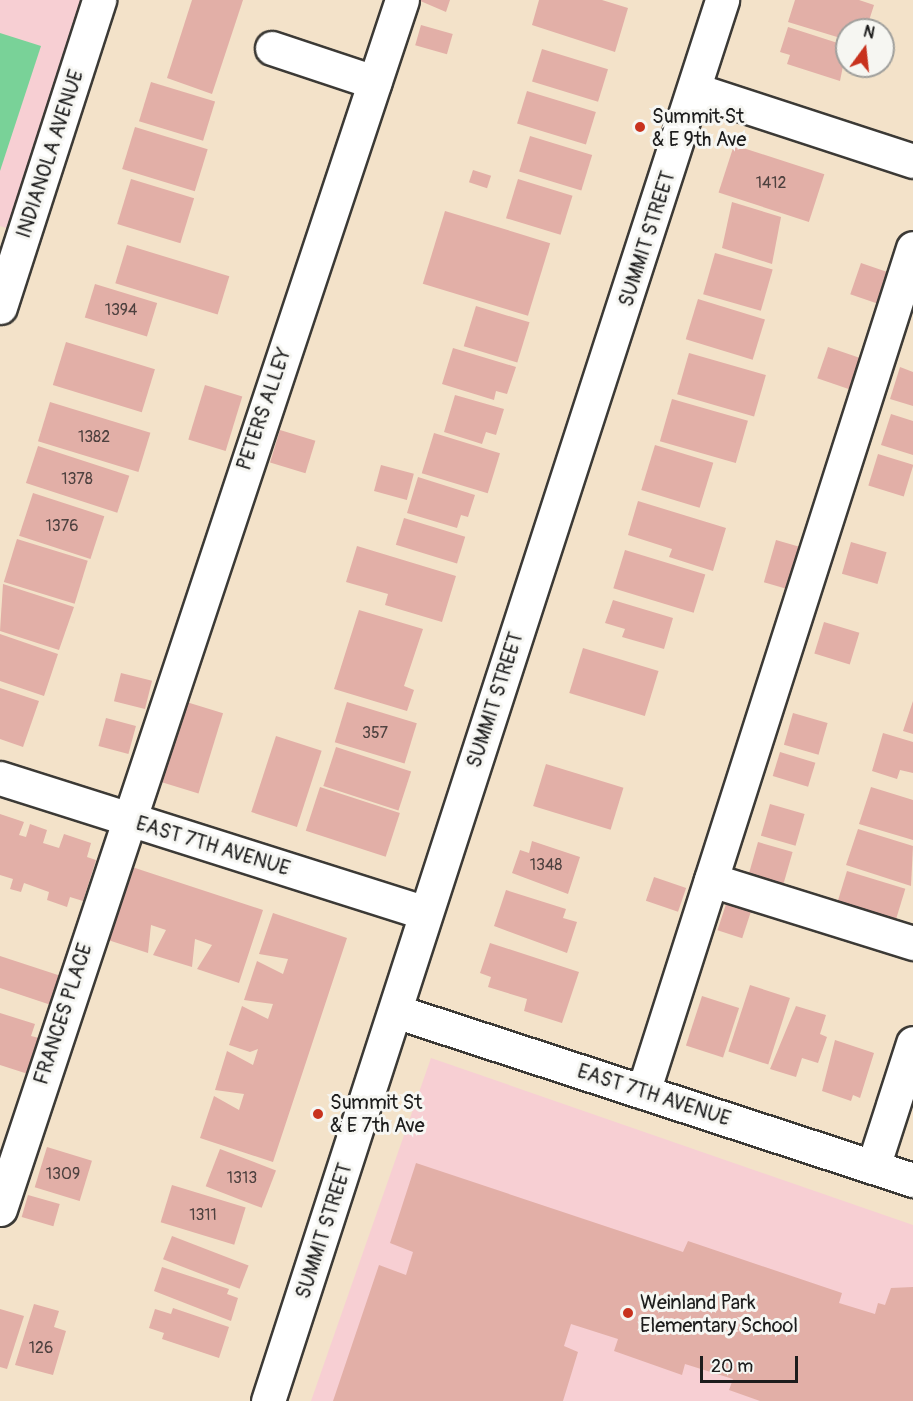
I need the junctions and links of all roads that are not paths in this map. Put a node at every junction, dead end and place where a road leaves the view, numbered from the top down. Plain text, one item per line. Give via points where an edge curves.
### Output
1 (99, 0) edge
2 (402, 0) edge
3 (722, 0) edge
4 (272, 48) dead end
5 (374, 82) junction
6 (696, 90) junction
7 (913, 161) edge
8 (11, 234) edge
9 (913, 248) edge
10 (0, 307) edge
11 (0, 778) edge
12 (126, 819) junction
13 (711, 880) junction
14 (425, 913) junction
15 (913, 943) edge
16 (395, 1011) junction
17 (913, 1043) edge
18 (643, 1092) junction
19 (873, 1167) junction
20 (913, 1180) edge
21 (0, 1209) edge
22 (268, 1401) edge

1 - 8 street, INDIANOLA AVENUE
2 - 5 street, PETERS ALLEY
3 - 6 street, SUMMIT STREET
4 - 5 street
5 - 12 street, PETERS ALLEY
6 - 7 street
6 - 14 street, SUMMIT STREET
8 - 10 street, INDIANOLA AVENUE
9 - 13 street
11 - 12 street, EAST 7TH AVENUE
12 - 14 street, EAST 7TH AVENUE
12 - 21 street, FRANCES PLACE
13 - 15 street
13 - 18 street
14 - 16 street, SUMMIT STREET
16 - 18 street, EAST 7TH AVENUE
16 - 22 street, SUMMIT STREET
17 - 19 street
18 - 19 street, EAST 7TH AVENUE
19 - 20 street, EAST 7TH AVENUE

